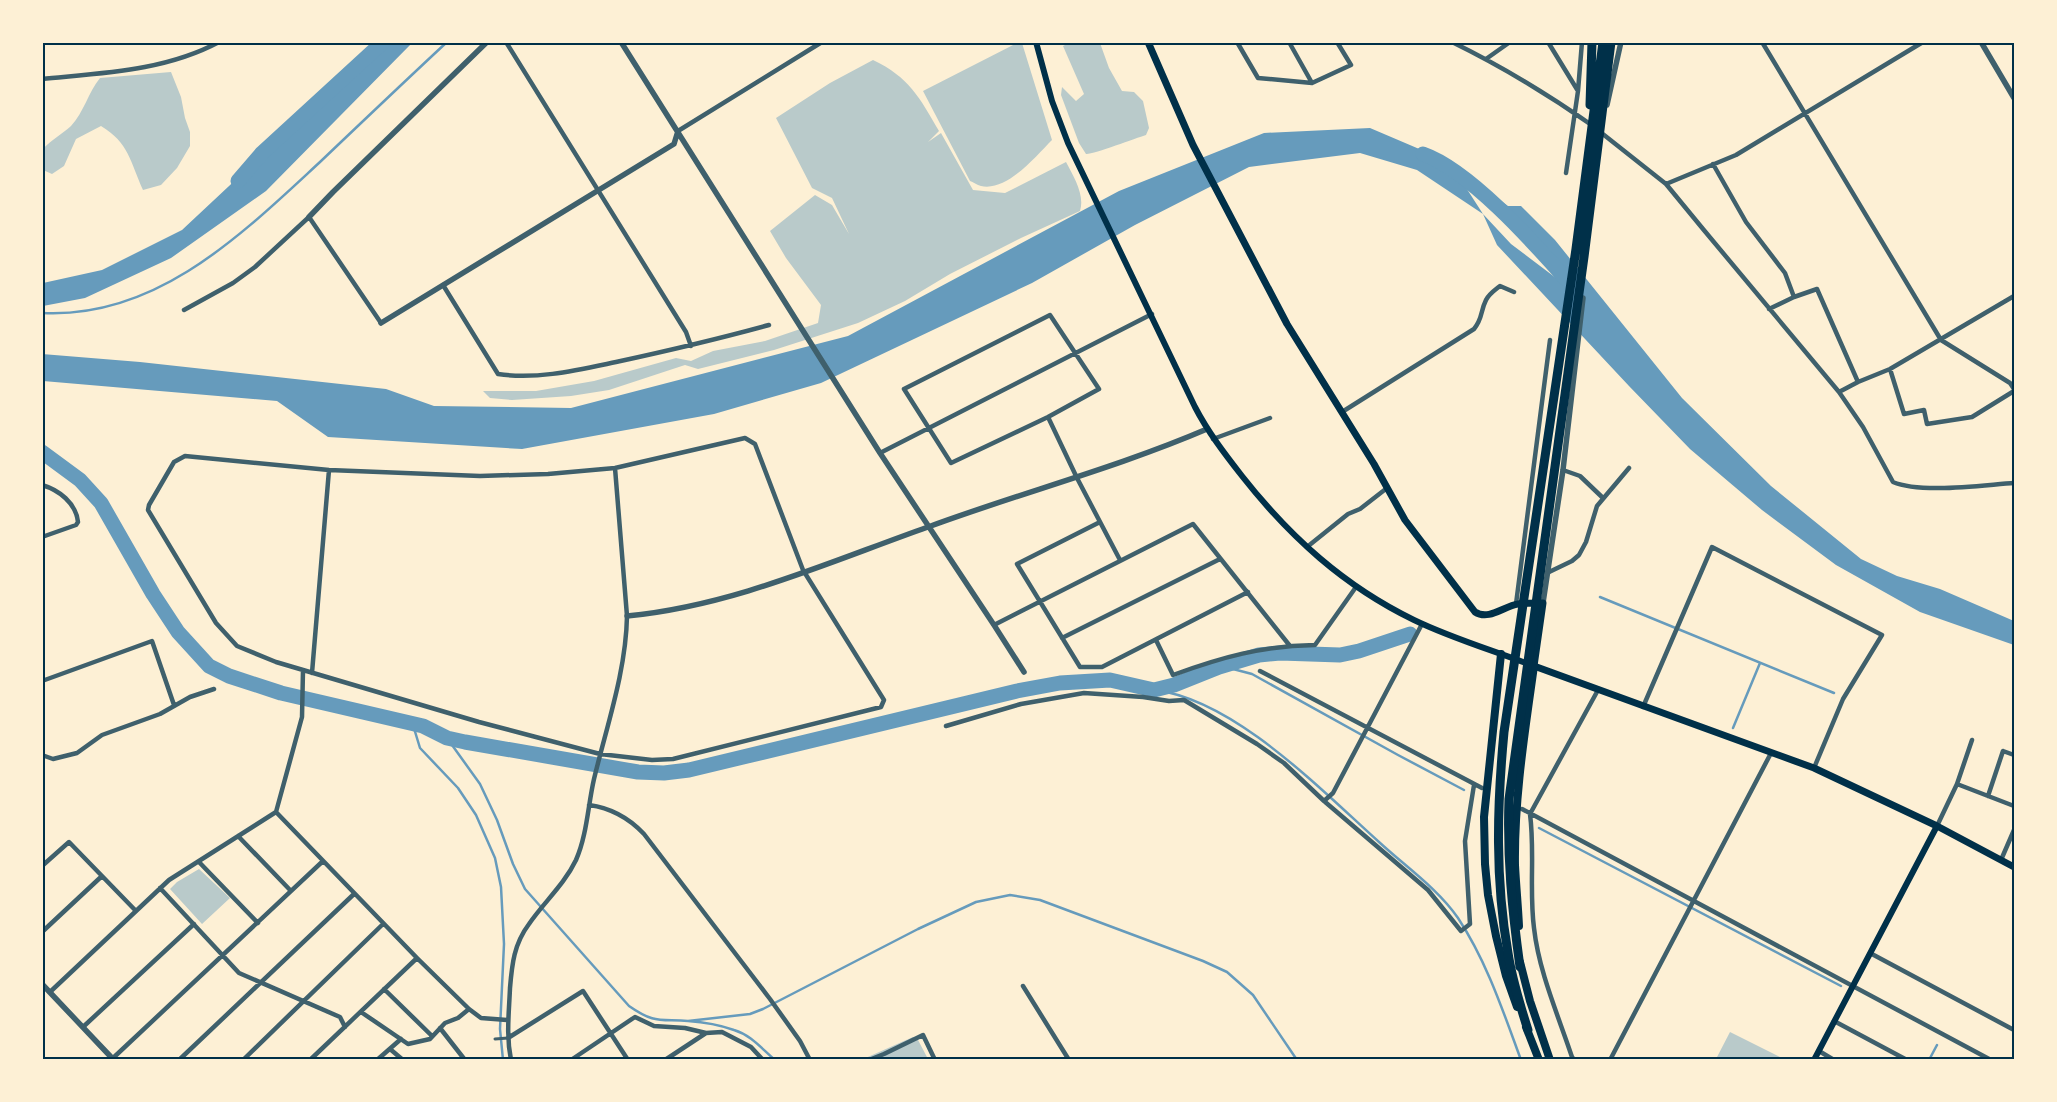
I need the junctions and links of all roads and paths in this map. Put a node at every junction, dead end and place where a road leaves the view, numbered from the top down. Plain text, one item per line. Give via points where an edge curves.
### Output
1 (487, 42) edge
2 (506, 42) edge
3 (622, 42) edge
4 (822, 42) edge
5 (1036, 42) edge
6 (1148, 42) edge
7 (1237, 42) edge
8 (1289, 42) edge
9 (1337, 42) edge
10 (1452, 42) edge
11 (1548, 42) edge
12 (1582, 42) edge
13 (1592, 42) edge
14 (1603, 42) edge
15 (1613, 42) edge
16 (1621, 42) edge
17 (1762, 42) edge
18 (1923, 42) edge
19 (1982, 42) edge
20 (218, 43) edge
21 (1506, 43) edge
22 (1486, 59) junction
23 (42, 79) edge
24 (1312, 83) junction
25 (1578, 91) junction
26 (2014, 98) edge
27 (1574, 113) junction
28 (1804, 114) junction
29 (678, 131) junction
30 (1601, 132) junction
31 (1713, 164) junction
32 (1587, 165) junction
33 (1566, 173) dead end
34 (1666, 184) junction
35 (596, 190) junction
36 (309, 218) junction
37 (443, 285) junction
38 (1514, 292) dead end
39 (2014, 296) edge
40 (1794, 297) junction
41 (184, 310) dead end
42 (1769, 310) junction
43 (1152, 314) junction
44 (381, 323) joint
45 (769, 325) dead end
46 (1550, 340) dead end
47 (1942, 340) junction
48 (691, 346) junction
49 (1076, 352) junction
50 (1890, 369) junction
51 (1858, 382) junction
52 (2014, 390) edge
53 (1839, 392) junction
54 (1342, 412) junction
55 (1048, 417) junction
56 (1270, 418) dead end
57 (928, 429) junction
58 (1207, 429) junction
59 (1213, 439) junction
60 (880, 453) junction
61 (615, 468) junction
62 (1629, 468) dead end
63 (329, 470) junction
64 (1563, 470) junction
65 (1077, 478) junction
66 (2014, 483) edge
67 (42, 485) edge
68 (1387, 488) junction
69 (1603, 498) junction
70 (1100, 522) junction
71 (929, 526) junction
72 (42, 537) edge
73 (1307, 547) junction
74 (1220, 559) junction
75 (1120, 560) junction
76 (804, 572) junction
77 (1547, 573) junction
78 (1356, 587) junction
79 (1248, 592) junction
80 (1039, 601) junction
81 (1543, 603) junction
82 (1516, 604) junction
83 (627, 616) junction
84 (1422, 624) junction
85 (994, 625) junction
86 (1062, 638) junction
87 (1156, 640) junction
88 (1290, 646) junction
89 (1501, 654) junction
90 (1534, 666) junction
91 (303, 670) junction
92 (1260, 671) dead end
93 (1024, 672) dead end
94 (312, 673) junction
95 (42, 681) edge
96 (214, 689) dead end
97 (1598, 690) junction
98 (174, 705) junction
99 (1643, 707) junction
100 (946, 726) dead end
101 (1366, 728) junction
102 (1972, 740) dead end
103 (1774, 753) junction
104 (600, 754) junction
105 (42, 755) edge
106 (2014, 755) edge
107 (1814, 768) junction
108 (1957, 784) junction
109 (1474, 785) junction
110 (1482, 788) dead end
111 (1988, 796) junction
112 (1324, 801) junction
113 (589, 805) junction
114 (2014, 806) edge
115 (1522, 810) dead end
116 (276, 812) junction
117 (1530, 814) junction
118 (1937, 826) junction
119 (2014, 830) edge
120 (238, 836) junction
121 (2001, 860) junction
122 (323, 861) junction
123 (199, 862) junction
124 (42, 866) edge
125 (2014, 867) edge
126 (102, 876) junction
127 (160, 888) junction
128 (291, 891) junction
129 (354, 894) junction
130 (1694, 902) junction
131 (135, 910) junction
132 (258, 923) junction
133 (194, 924) junction
134 (384, 924) junction
135 (42, 932) edge
136 (1870, 952) junction
137 (224, 956) junction
138 (417, 958) junction
139 (1520, 967) junction
140 (260, 983) junction
141 (42, 984) edge
142 (1023, 986) dead end
143 (1853, 988) junction
144 (384, 989) junction
145 (50, 992) junction
146 (305, 1001) junction
147 (469, 1009) junction
148 (361, 1012) junction
149 (507, 1020) junction
150 (1834, 1021) junction
151 (83, 1027) junction
152 (345, 1027) junction
153 (440, 1028) junction
154 (1528, 1030) junction
155 (2014, 1030) edge
156 (610, 1033) junction
157 (706, 1033) junction
158 (432, 1036) junction
159 (495, 1038) dead end
160 (508, 1038) junction
161 (401, 1039) junction
162 (390, 1049) junction
163 (1819, 1051) junction
164 (112, 1059) edge
165 (179, 1060) edge
166 (243, 1060) edge
167 (310, 1060) edge
168 (377, 1060) edge
169 (403, 1060) edge
170 (465, 1060) edge
171 (510, 1060) edge
172 (571, 1060) edge
173 (628, 1060) edge
174 (666, 1060) edge
175 (762, 1060) edge
176 (810, 1060) edge
177 (869, 1060) edge
178 (935, 1060) edge
179 (1068, 1060) edge
180 (1539, 1060) edge
181 (1550, 1060) edge
182 (1573, 1060) edge
183 (1610, 1060) edge
184 (1814, 1060) edge
185 (1834, 1060) edge
186 (1907, 1060) edge
187 (1991, 1060) edge

1 - 36 street
2 - 35 street
3 - 29 street
4 - 29 street
5 - 43 main road via 1052,101 1068,143
6 - 54 main road via 1193,145 1226,208 1287,324
7 - 24 street via 1258,78
8 - 24 street
9 - 24 street via 1351,65
10 - 22 street
11 - 25 street
12 - 25 street
13 - 32 highway
14 - 32 highway
15 - 139 highway via 1509,799 1510,896
16 - 30 street
17 - 28 street
18 - 28 street
19 - 26 street
20 - 23 street via 174,61 141,68
21 - 22 street
22 - 27 street
25 - 27 street
27 - 30 street
27 - 33 street
28 - 31 street
28 - 47 street
29 - 35 street via 674,144
29 - 60 street
30 - 34 street
30 - 64 street
31 - 34 street
31 - 40 street via 1746,222 1784,273
32 - 154 highway via 1500,776 1498,862 1501,904 1508,954
34 - 42 street
35 - 37 street
35 - 48 street via 686,332
36 - 41 street via 255,267
36 - 44 street
37 - 44 street
37 - 48 street via 498,374 564,373
38 - 54 street via 1500,286 1484,302 1481,321 1474,329
39 - 47 street
40 - 42 street
40 - 51 street via 1817,289
42 - 53 street
43 - 49 street
43 - 58 main road
45 - 48 street
46 - 82 street
47 - 50 street
47 - 52 street via 2010,383
49 - 55 street via 1099,389
49 - 57 street
49 - 57 street via 1050,315 904,389
50 - 51 street
50 - 52 street via 1904,414 1924,410 1927,424 1972,417
51 - 53 street
53 - 66 street via 1863,427 1893,482 1903,486 1959,488
54 - 68 main road
55 - 57 street via 951,464
55 - 65 street
56 - 59 street
57 - 60 street
58 - 59 main road
58 - 65 street
59 - 73 main road via 1270,511
60 - 71 street
61 - 63 street via 480,476
61 - 76 street via 746,438 755,444
61 - 83 street
62 - 69 street
63 - 91 street via 185,456 174,462 148,510 216,623 237,646
63 - 94 street
64 - 69 street via 1580,476
64 - 77 street
65 - 70 street
65 - 71 street
67 - 72 street via 54,488 68,501 76,511 78,522
68 - 73 street
68 - 82 main road via 1415,535 1475,612 1486,616
69 - 77 street via 1579,555
70 - 75 street
70 - 80 street via 1017,564
71 - 76 street
71 - 85 street
73 - 78 main road
74 - 75 street via 1193,524
74 - 79 street
74 - 86 street
75 - 80 street
76 - 83 street via 707,603
76 - 104 street via 884,700 881,706 673,758 652,760
77 - 81 street
78 - 84 main road
78 - 88 street via 1315,645
79 - 87 street
79 - 88 street
80 - 85 street
80 - 86 street
81 - 82 main road
81 - 90 main road
83 - 104 street via 622,664
84 - 89 main road
84 - 101 street
85 - 93 street
86 - 87 street via 1080,667 1102,667
87 - 88 street via 1173,675 1248,651
89 - 90 main road
89 - 154 highway via 1484,817 1488,895 1506,976
90 - 97 main road
90 - 139 highway via 1524,739 1515,864
91 - 94 street
91 - 116 street via 302,717
92 - 101 street
94 - 104 street
95 - 98 street via 152,640
96 - 98 street
97 - 99 main road
97 - 117 street
98 - 105 street via 160,714 102,735 77,753 53,758
99 - 103 main road
99 - 107 street via 1712,547 1882,635 1843,699
100 - 112 street via 1021,704 1084,693 1184,700 1278,758
101 - 109 street
101 - 112 street via 1333,793
102 - 108 street
103 - 107 main road
103 - 130 street via 1770,755
104 - 113 street
106 - 111 street via 2003,751
107 - 118 main road
108 - 111 street
108 - 118 street
109 - 110 street
109 - 112 street via 1466,841 1470,924 1462,931 1428,890
111 - 114 street
113 - 149 street via 576,859 561,886 522,934 514,952
113 - 176 street via 612,811 637,827 778,1009
115 - 117 street
116 - 120 street
116 - 122 street
117 - 130 street
117 - 182 street via 1536,944
118 - 121 main road
118 - 136 main road
119 - 121 street
120 - 123 street
120 - 128 street
121 - 125 main road
122 - 128 street
122 - 129 street
123 - 127 street
123 - 132 street
124 - 126 street via 69,842
126 - 131 street
126 - 135 street
127 - 131 street
127 - 133 street
128 - 132 street
129 - 134 street
129 - 140 street
130 - 143 street
130 - 183 street
131 - 145 street
132 - 137 street
133 - 137 street
133 - 151 street
134 - 138 street
134 - 146 street
136 - 143 main road
136 - 155 street
137 - 140 street via 239,973
137 - 164 street
138 - 144 street
138 - 147 street
139 - 181 highway
140 - 146 street
140 - 165 street
141 - 145 street
142 - 179 street
143 - 150 main road
143 - 187 street
144 - 148 street
144 - 158 street
145 - 151 street
146 - 152 street via 340,1017
146 - 166 street
147 - 149 street via 481,1018
147 - 153 street
148 - 152 street
148 - 161 street
149 - 160 street
150 - 163 main road
150 - 186 street
151 - 164 street
152 - 167 street
153 - 158 street
153 - 170 street
154 - 180 highway
156 - 157 street via 635,1018 654,1026
156 - 160 street via 583,991
156 - 172 street
156 - 173 street
157 - 174 street
157 - 175 street via 722,1032 751,1047
158 - 161 street via 408,1044
159 - 160 street
160 - 171 street
161 - 162 street
162 - 168 street
162 - 169 street
163 - 184 main road
163 - 185 street
177 - 178 street via 922,1035

